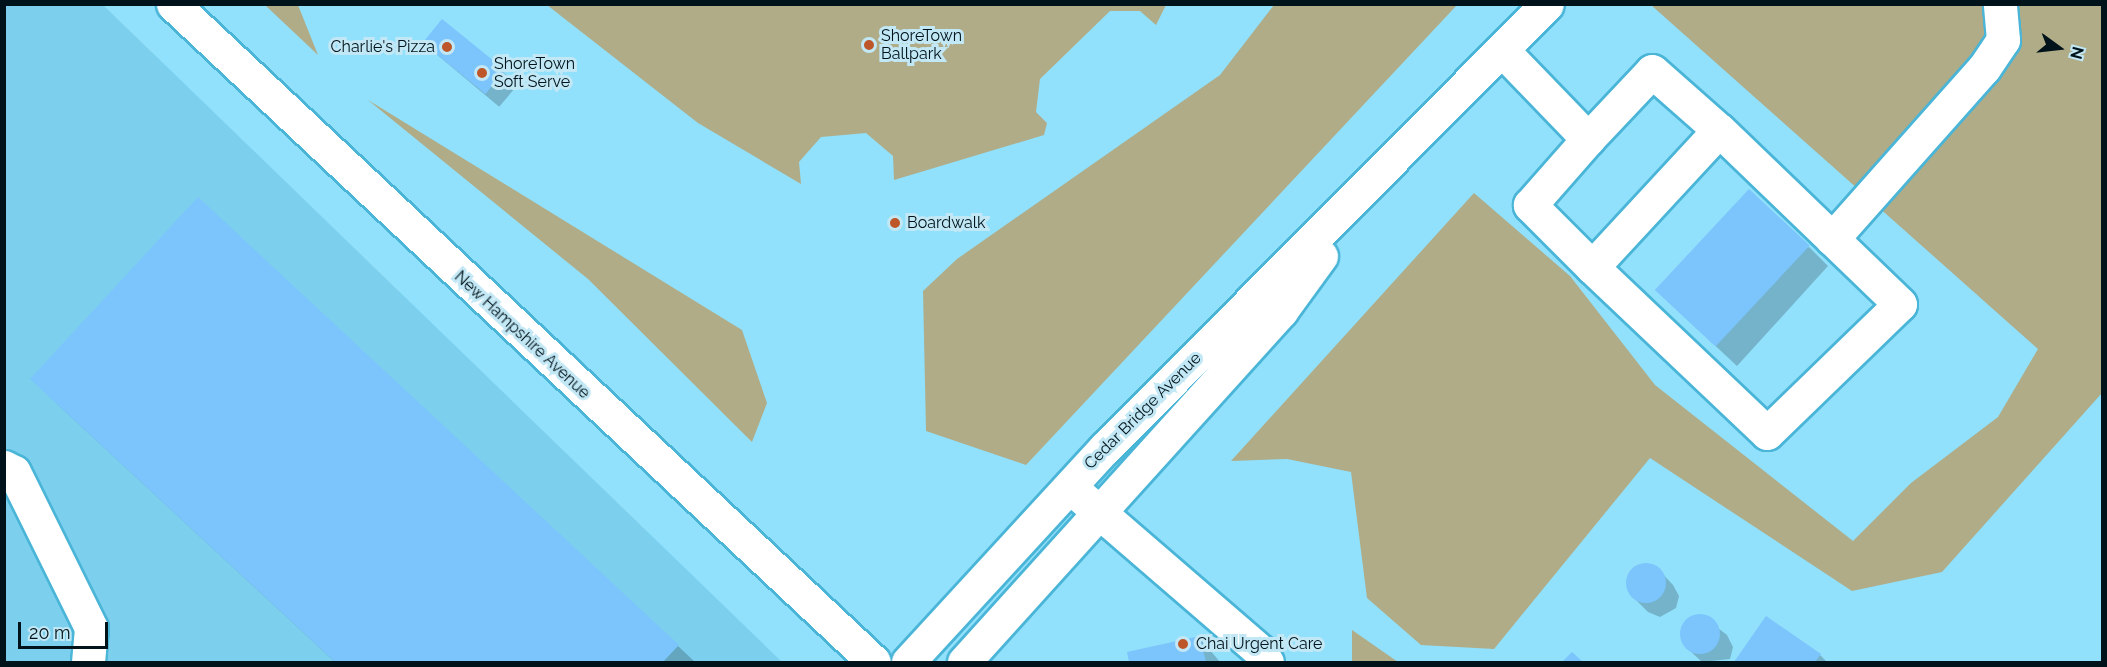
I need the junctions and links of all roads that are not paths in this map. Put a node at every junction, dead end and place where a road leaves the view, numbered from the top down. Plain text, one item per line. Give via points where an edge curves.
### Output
1 (172, 4) edge
2 (1547, 4) edge
3 (2000, 4) edge
4 (1502, 50) junction
5 (1719, 130) junction
6 (1588, 139) junction
7 (1386, 168) junction
8 (1832, 239) junction
9 (1592, 267) junction
10 (4, 467) edge
11 (1070, 487) junction
12 (1099, 513) junction
13 (88, 663) edge
14 (874, 663) edge
15 (909, 663) edge
16 (964, 663) edge
17 (1267, 663) edge

1 - 14 main road, New Hampshire Avenue
2 - 4 main road, Cedar Bridge Avenue
3 - 8 main road via 2002,40 1984,68
4 - 6 main road
4 - 7 main road, Cedar Bridge Avenue
5 - 6 main road via 1652,71
5 - 8 main road
5 - 9 main road
6 - 9 main road via 1530,205
7 - 11 main road, Cedar Bridge Avenue
7 - 12 main road, Cedar Bridge Avenue via 1281,310
8 - 9 main road via 1900,304 1767,433
10 - 13 main road via 14,472 91,628
11 - 12 main road
11 - 15 main road, Cedar Bridge Avenue
12 - 16 main road, Cedar Bridge Avenue
12 - 17 main road via 1260,651

